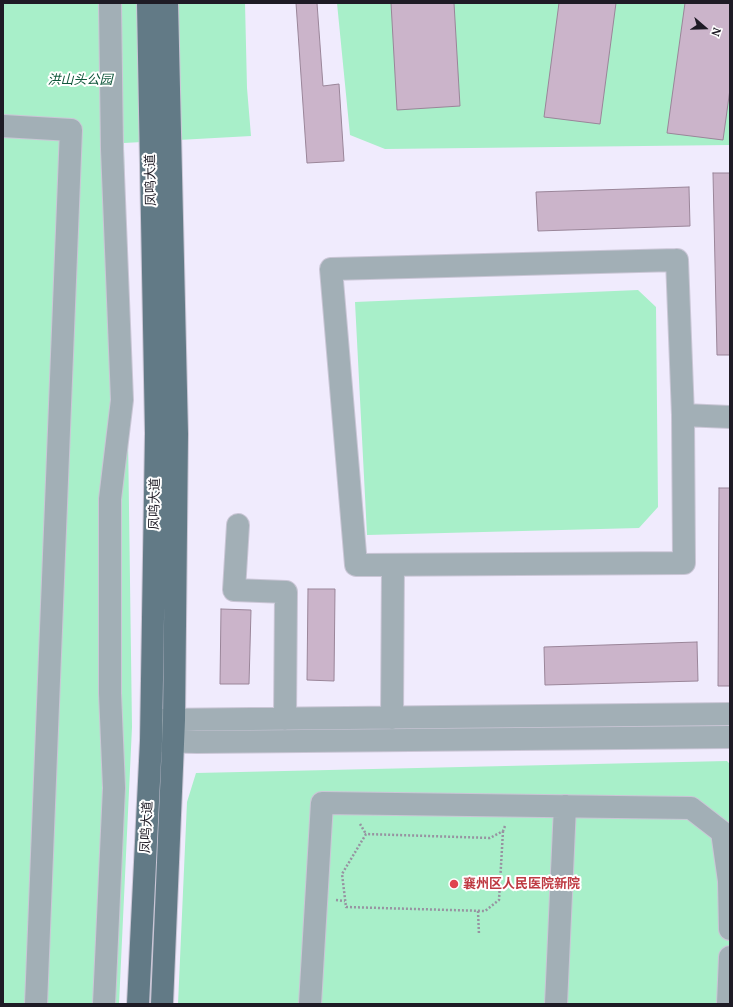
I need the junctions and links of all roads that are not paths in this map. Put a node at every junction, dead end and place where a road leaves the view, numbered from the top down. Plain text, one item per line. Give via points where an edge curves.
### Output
1 (110, 12) edge
2 (158, 13) edge
3 (3, 126) edge
4 (160, 146) junction
5 (683, 415) junction
6 (730, 417) edge
7 (238, 525) dead end
8 (393, 565) junction
9 (730, 714) edge
10 (392, 718) junction
11 (285, 719) junction
12 (174, 720) junction
13 (151, 731) junction
14 (730, 737) edge
15 (173, 742) junction
16 (565, 806) junction
17 (730, 929) edge
18 (730, 957) edge
19 (36, 1004) edge
20 (104, 1004) edge
21 (138, 1004) edge
22 (162, 1004) edge
23 (310, 1004) edge
24 (556, 1004) edge
25 (728, 1004) edge

1 - 20 street via 112,149 122,400 110,499 110,693 114,788
2 - 4 main road, 凤鸣大道
3 - 19 street via 71,130
4 - 12 main road, 凤鸣大道 via 178,434
4 - 13 main road, 凤鸣大道
5 - 6 street
5 - 8 street via 684,563
5 - 8 street via 677,260 331,269 356,565
7 - 11 street via 234,590 286,592
8 - 10 street
9 - 10 street
10 - 11 street
11 - 12 street
12 - 13 street
12 - 15 main road, 凤鸣大道
13 - 15 street
13 - 21 main road, 凤鸣大道
14 - 15 street
15 - 22 main road, 凤鸣大道
16 - 17 street via 691,808 722,832 729,881
16 - 23 street via 322,803
16 - 24 street
18 - 25 street

